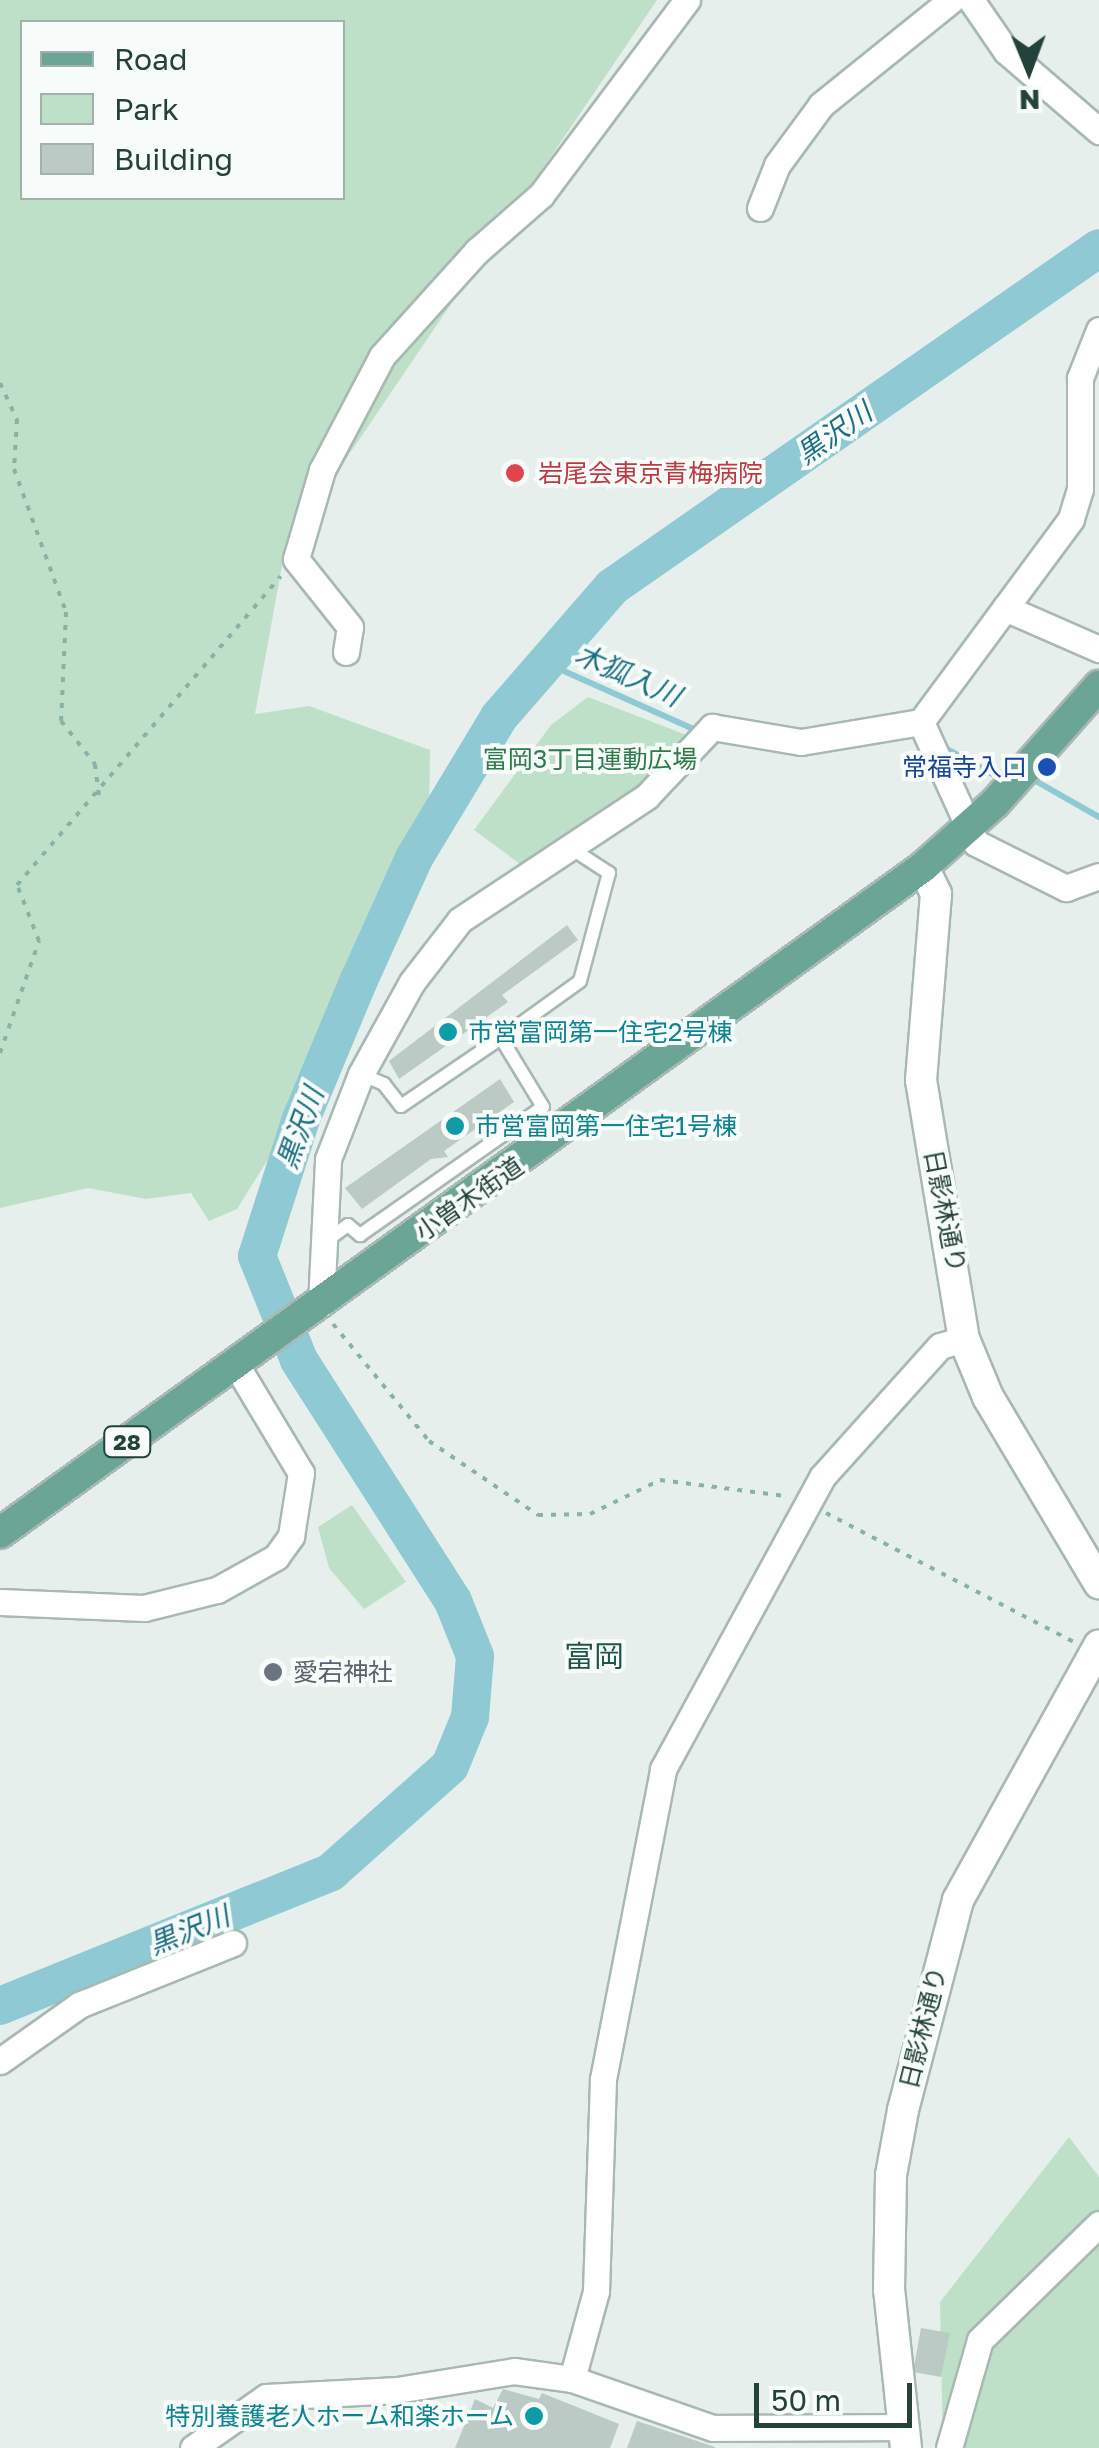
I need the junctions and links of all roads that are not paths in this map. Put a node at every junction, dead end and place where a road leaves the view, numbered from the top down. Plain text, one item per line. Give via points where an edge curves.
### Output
1 (687, 0) edge
2 (951, 0) edge
3 (971, 0) edge
4 (1099, 132) edge
5 (760, 208) dead end
6 (1099, 330) edge
7 (1099, 479) edge
8 (1076, 507) junction
9 (1005, 608) junction
10 (1099, 649) edge
11 (346, 652) dead end
12 (1099, 686) edge
13 (921, 722) junction
14 (967, 830) junction
15 (572, 849) junction
16 (923, 867) junction
17 (1099, 876) edge
18 (501, 1038) junction
19 (361, 1074) junction
20 (320, 1246) junction
21 (317, 1307) junction
22 (964, 1338) junction
23 (246, 1358) junction
24 (0, 1534) edge
25 (1099, 1584) edge
26 (0, 1602) edge
27 (1095, 1653) edge
28 (233, 1943) dead end
29 (0, 2061) edge
30 (1099, 2224) edge
31 (572, 2379) junction
32 (904, 2438) edge
33 (193, 2448) edge
34 (949, 2448) edge

1 - 11 street via 542,195 477,251 382,356 322,470 296,558 350,627
2 - 5 street via 821,105 776,165
3 - 4 street via 1006,52
6 - 8 street via 1080,378
7 - 8 street
8 - 9 street
9 - 10 street
9 - 13 street
12 - 14 main road, 小曽木街道 / 28
13 - 14 street
13 - 15 street via 802,742 712,726 647,796
14 - 16 main road, 小曽木街道 / 28
14 - 17 street via 1052,884 1066,888
15 - 18 lane via 608,873 580,982
15 - 19 street via 460,920 412,982
16 - 21 main road, 小曽木街道 / 28
16 - 22 street, 日影林通り via 936,894 921,1080
18 - 19 lane via 401,1106 384,1084
18 - 20 lane via 544,1107 360,1235 348,1225
19 - 20 street via 328,1159
20 - 21 street
21 - 23 main road, 小曽木街道 / 28
22 - 25 street, 日影林通り via 988,1397
22 - 31 street via 940,1346 807,1504 654,1800 602,2078 596,2291
23 - 24 main road, 小曽木街道 / 28
23 - 26 street via 301,1473 294,1524 276,1558 217,1590 144,1608
27 - 32 street, 日影林通り via 966,1886 939,1962 891,2175 889,2290
28 - 29 street via 79,2005
30 - 34 street via 980,2340
31 - 32 street via 713,2428
31 - 33 street via 514,2371 385,2391 286,2393 240,2410

